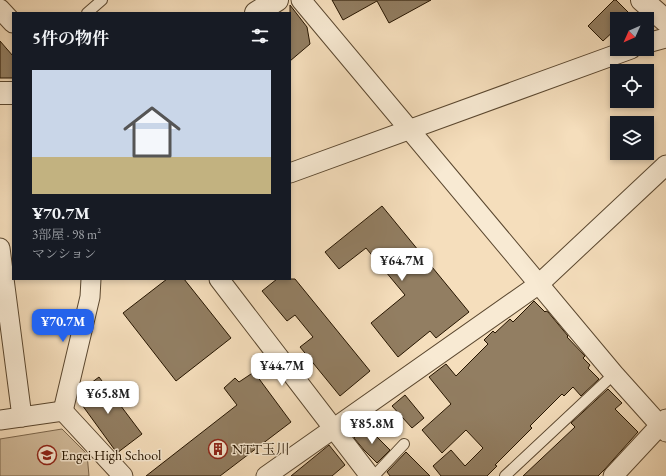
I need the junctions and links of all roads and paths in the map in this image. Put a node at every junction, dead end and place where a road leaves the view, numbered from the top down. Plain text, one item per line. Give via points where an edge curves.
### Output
1 (102, 0) edge
2 (276, 0) edge
3 (301, 0) edge
4 (642, 0) edge
5 (0, 9) edge
6 (88, 12) edge
7 (258, 12) edge
8 (12, 22) edge
9 (666, 22) edge
10 (666, 38) edge
11 (654, 41) edge
12 (612, 56) edge
13 (0, 93) edge
14 (12, 93) edge
15 (410, 129) junction
16 (666, 166) edge
17 (291, 172) edge
18 (4, 254) edge
19 (91, 280) edge
20 (220, 280) edge
21 (539, 284) junction
22 (614, 374) junction
23 (63, 411) junction
24 (22, 417) junction
25 (0, 420) edge
26 (664, 426) edge
27 (334, 429) junction
28 (404, 444) dead end
29 (123, 476) edge
30 (266, 476) edge
31 (370, 476) edge
32 (374, 476) edge
33 (505, 476) edge
34 (613, 476) edge

1 - 6 lane
2 - 7 street
3 - 15 street
4 - 9 street
5 - 8 street
10 - 11 street
12 - 15 street
13 - 14 street
15 - 17 street
15 - 21 street
16 - 21 street
18 - 24 street
19 - 23 street via 90,297
20 - 27 street
21 - 22 street
21 - 27 street
22 - 26 street
22 - 33 lane
23 - 24 street
23 - 29 street
24 - 25 street
26 - 34 street
27 - 30 street
27 - 31 street
28 - 32 lane

